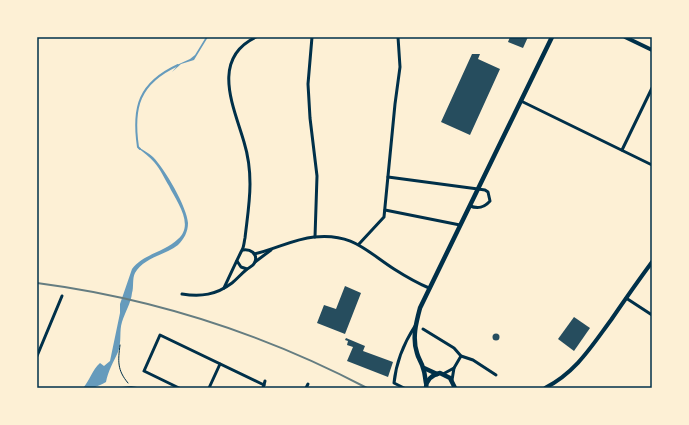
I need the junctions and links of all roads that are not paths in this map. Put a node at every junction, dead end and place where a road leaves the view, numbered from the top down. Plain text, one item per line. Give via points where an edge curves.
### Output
1 (256, 37) edge
2 (312, 37) edge
3 (398, 37) edge
4 (552, 37) edge
5 (625, 37) edge
6 (652, 50) edge
7 (652, 88) edge
8 (521, 101) junction
9 (622, 150) junction
10 (652, 165) edge
11 (388, 177) junction
12 (478, 189) junction
13 (470, 206) junction
14 (385, 210) junction
15 (460, 225) junction
16 (315, 237) junction
17 (359, 244) junction
18 (243, 250) junction
19 (272, 250) junction
20 (254, 254) junction
21 (237, 261) junction
22 (255, 262) junction
23 (652, 262) edge
24 (247, 269) junction
25 (224, 288) junction
26 (430, 288) junction
27 (182, 294) dead end
28 (62, 296) dead end
29 (626, 298) junction
30 (652, 315) edge
31 (416, 324) junction
32 (424, 329) dead end
33 (39, 347) edge
34 (37, 356) edge
35 (461, 356) junction
36 (220, 364) junction
37 (424, 368) junction
38 (454, 368) junction
39 (440, 374) junction
40 (496, 375) dead end
41 (452, 380) junction
42 (265, 381) dead end
43 (308, 384) dead end
44 (426, 386) edge
45 (263, 387) edge
46 (455, 387) edge
47 (119, 388) edge
48 (139, 388) edge
49 (179, 388) edge
50 (209, 388) edge
51 (306, 388) edge
52 (404, 388) edge
53 (545, 388) edge

1 - 18 street via 239,50 230,66 228,78 231,102 244,141 249,169 249,204
2 - 16 street via 308,84 317,176
3 - 11 street via 400,67
4 - 8 main road
5 - 6 street
7 - 9 street
8 - 9 street
8 - 12 main road
9 - 10 street
11 - 12 street
11 - 14 street
12 - 13 main road
12 - 13 street via 488,192 490,201 479,208
13 - 15 main road
14 - 15 street
14 - 17 street via 382,219
15 - 26 main road
16 - 17 street via 341,238
16 - 19 street
17 - 26 street via 394,269
18 - 20 street
18 - 21 street
19 - 20 street
19 - 22 street
20 - 22 street
21 - 24 street via 241,268
21 - 25 street
22 - 24 street
23 - 29 street
24 - 25 street
25 - 27 street via 205,296
26 - 31 main road via 420,308
28 - 33 street
29 - 30 street
29 - 53 street via 581,360 570,372
31 - 37 main road via 416,351
31 - 52 street via 407,337 395,374 394,383
32 - 35 street via 454,348
33 - 34 street
35 - 38 street
35 - 40 street via 473,360
36 - 45 street
36 - 49 street via 160,335 144,371
36 - 50 street
37 - 39 main road
37 - 44 main road
38 - 39 street
38 - 41 street
39 - 41 main road
39 - 44 main road via 430,378
41 - 46 main road
42 - 45 street
43 - 51 street
47 - 48 lane

